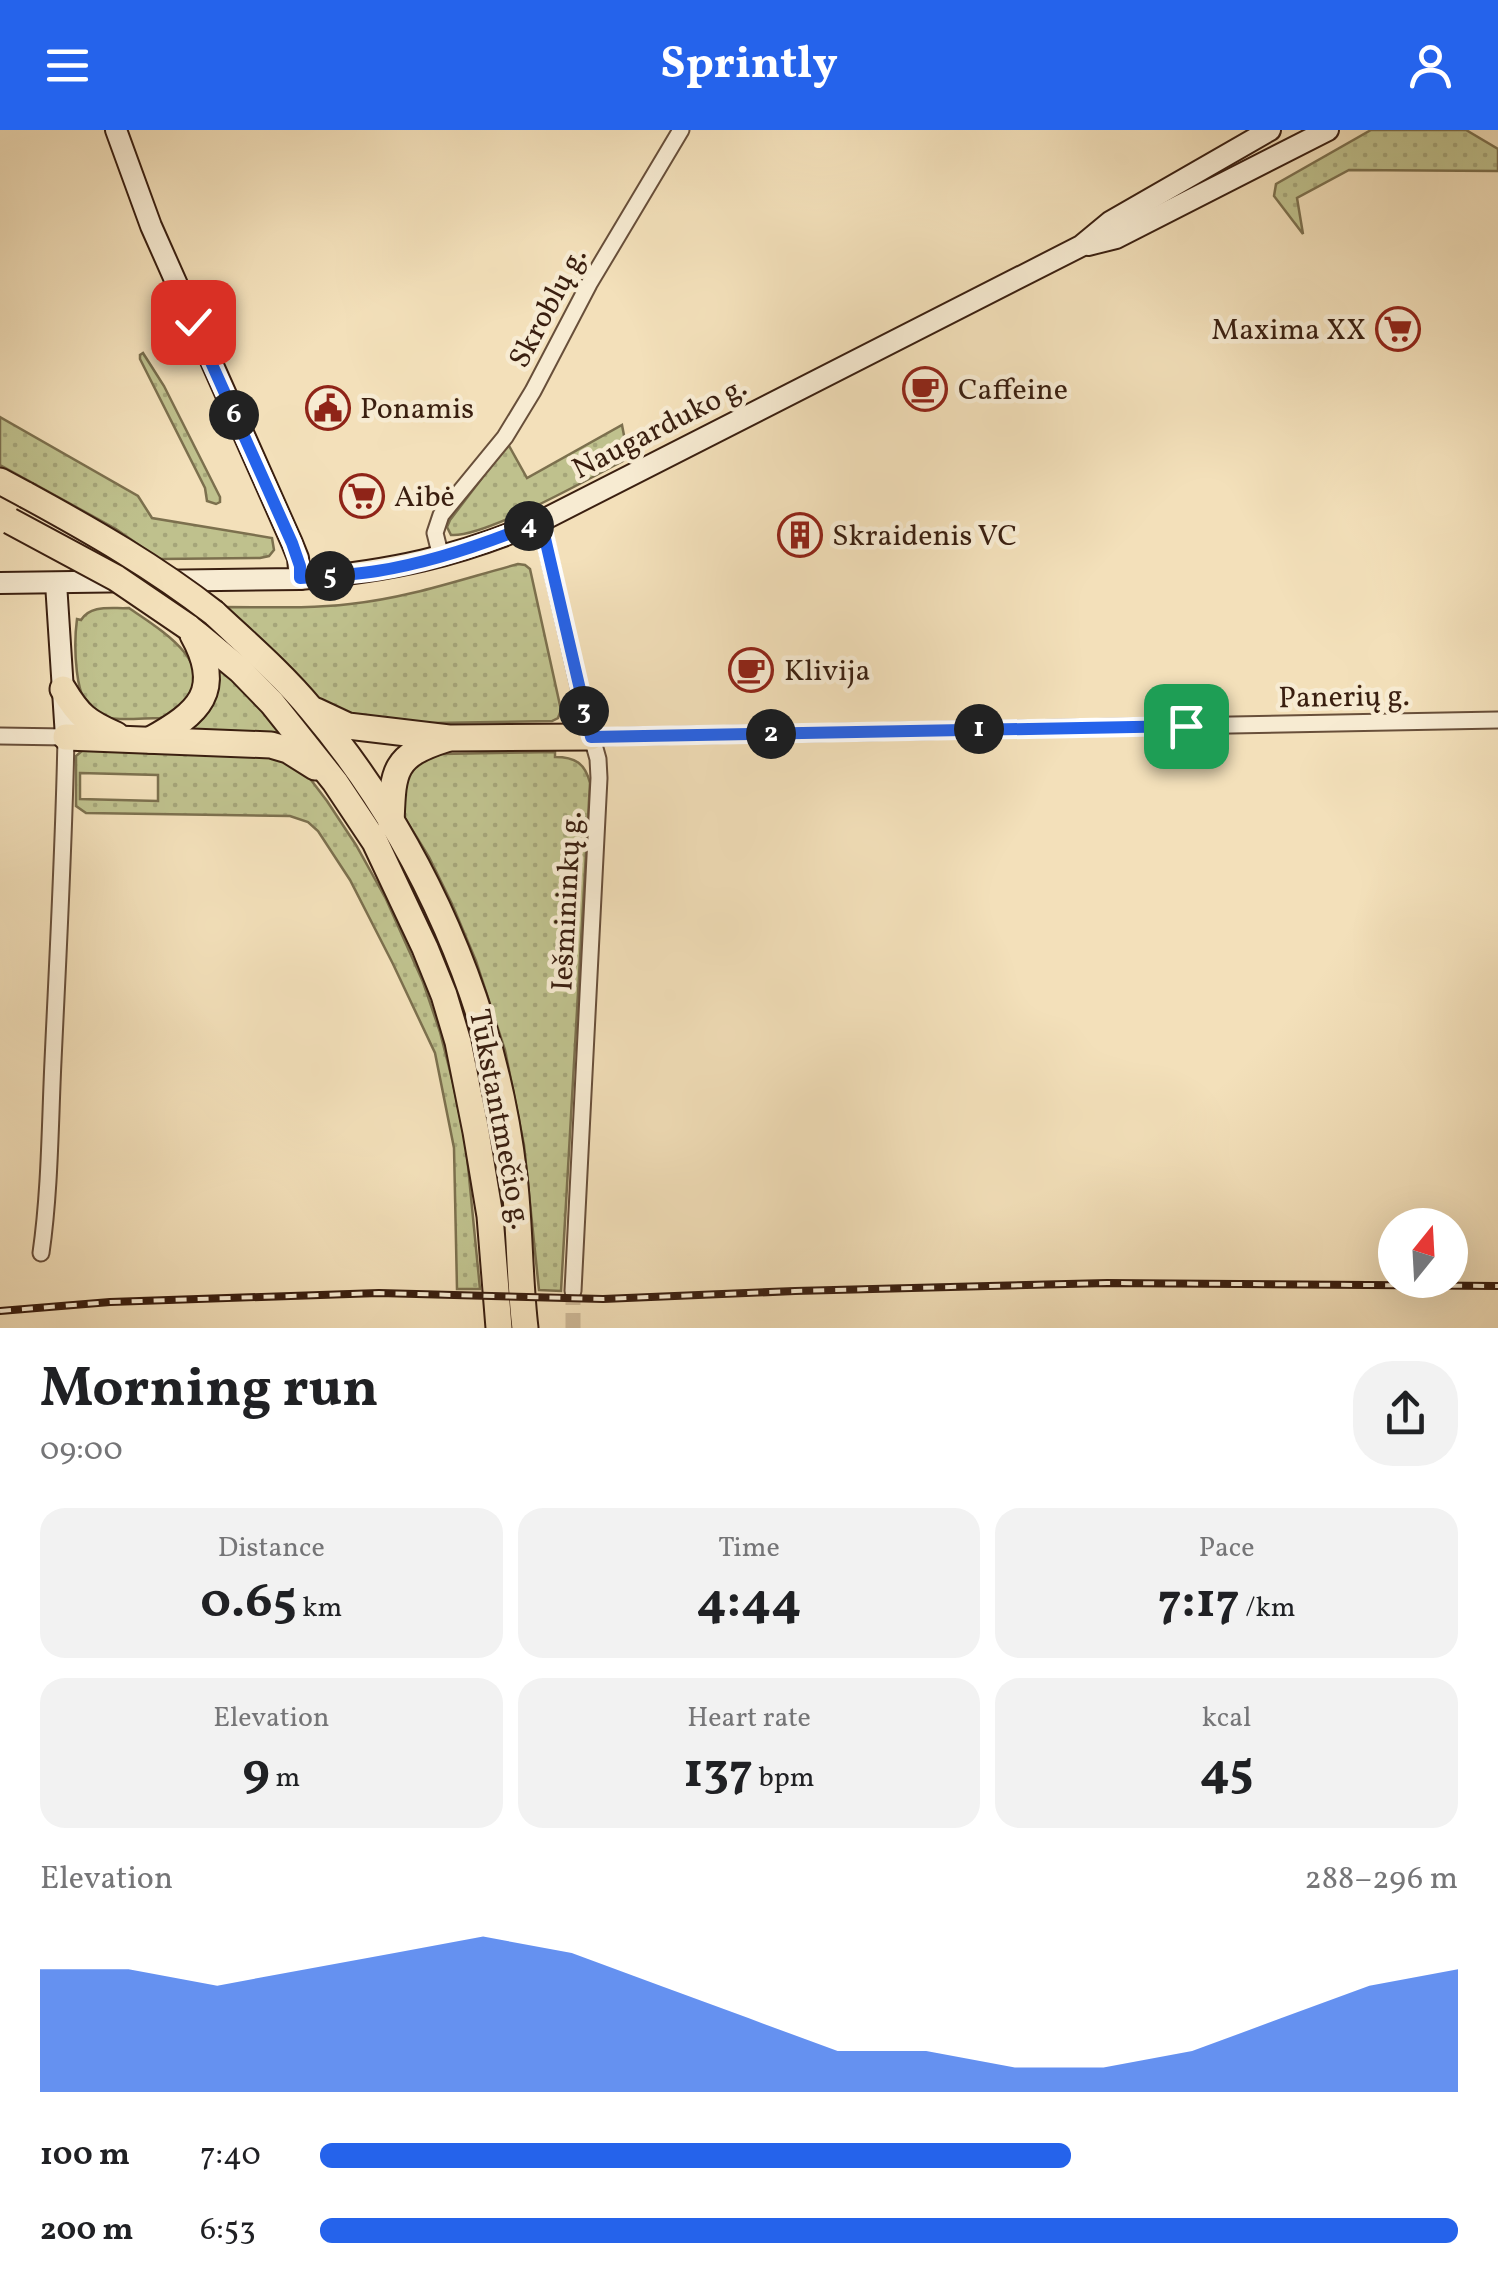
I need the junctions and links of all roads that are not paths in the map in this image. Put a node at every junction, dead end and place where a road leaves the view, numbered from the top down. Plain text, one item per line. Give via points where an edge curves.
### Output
1 (116, 130) edge
2 (682, 130) edge
3 (1270, 130) edge
4 (1328, 130) edge
5 (1081, 246) junction
6 (0, 481) edge
7 (5, 518) edge
8 (541, 521) junction
9 (441, 557) junction
10 (300, 578) junction
11 (56, 582) junction
12 (0, 583) edge
13 (188, 627) junction
14 (63, 689) junction
15 (311, 709) junction
16 (1498, 720) edge
17 (0, 736) edge
18 (66, 737) junction
19 (591, 737) junction
20 (448, 738) junction
21 (137, 739) junction
22 (335, 782) junction
23 (391, 824) junction
24 (41, 1253) dead end
25 (573, 1290) tunnel mouth
26 (500, 1328) edge
27 (525, 1328) edge

1 - 10 main road via 151,226 292,543
2 - 9 street, Skroblų g. via 505,437 441,515 435,533
3 - 5 main road, Naugarduko g. via 1110,222
4 - 5 main road, Naugarduko g. via 1116,238
5 - 8 main road, Naugarduko g.
6 - 15 highway, Tūkstantmečio g., bridge via 168,578 214,613
7 - 13 highway, Tūkstantmečio g., bridge via 116,578
8 - 9 main road, Naugarduko g.
8 - 19 street, Iešmininkų g.
9 - 10 main road, Naugarduko g.
10 - 11 main road, Naugarduko g.
11 - 12 main road, Naugarduko g.
11 - 14 main road
13 - 21 highway via 207,678 201,700 184,720
13 - 22 highway, Tūkstantmečio g. via 272,703
14 - 18 main road
14 - 21 highway via 76,712 95,726
15 - 20 highway via 348,726
15 - 23 highway, Tūkstantmečio g.
16 - 19 street, Panerių g.
17 - 18 street
18 - 21 highway
18 - 24 street
19 - 20 highway
19 - 25 street, Iešmininkų g. via 600,778
20 - 23 highway via 420,747 399,766
21 - 22 highway via 271,745
22 - 26 highway, Tūkstantmečio g. via 375,842 444,995 488,1200
23 - 27 highway, Tūkstantmečio g. via 451,936 486,1037 514,1176

